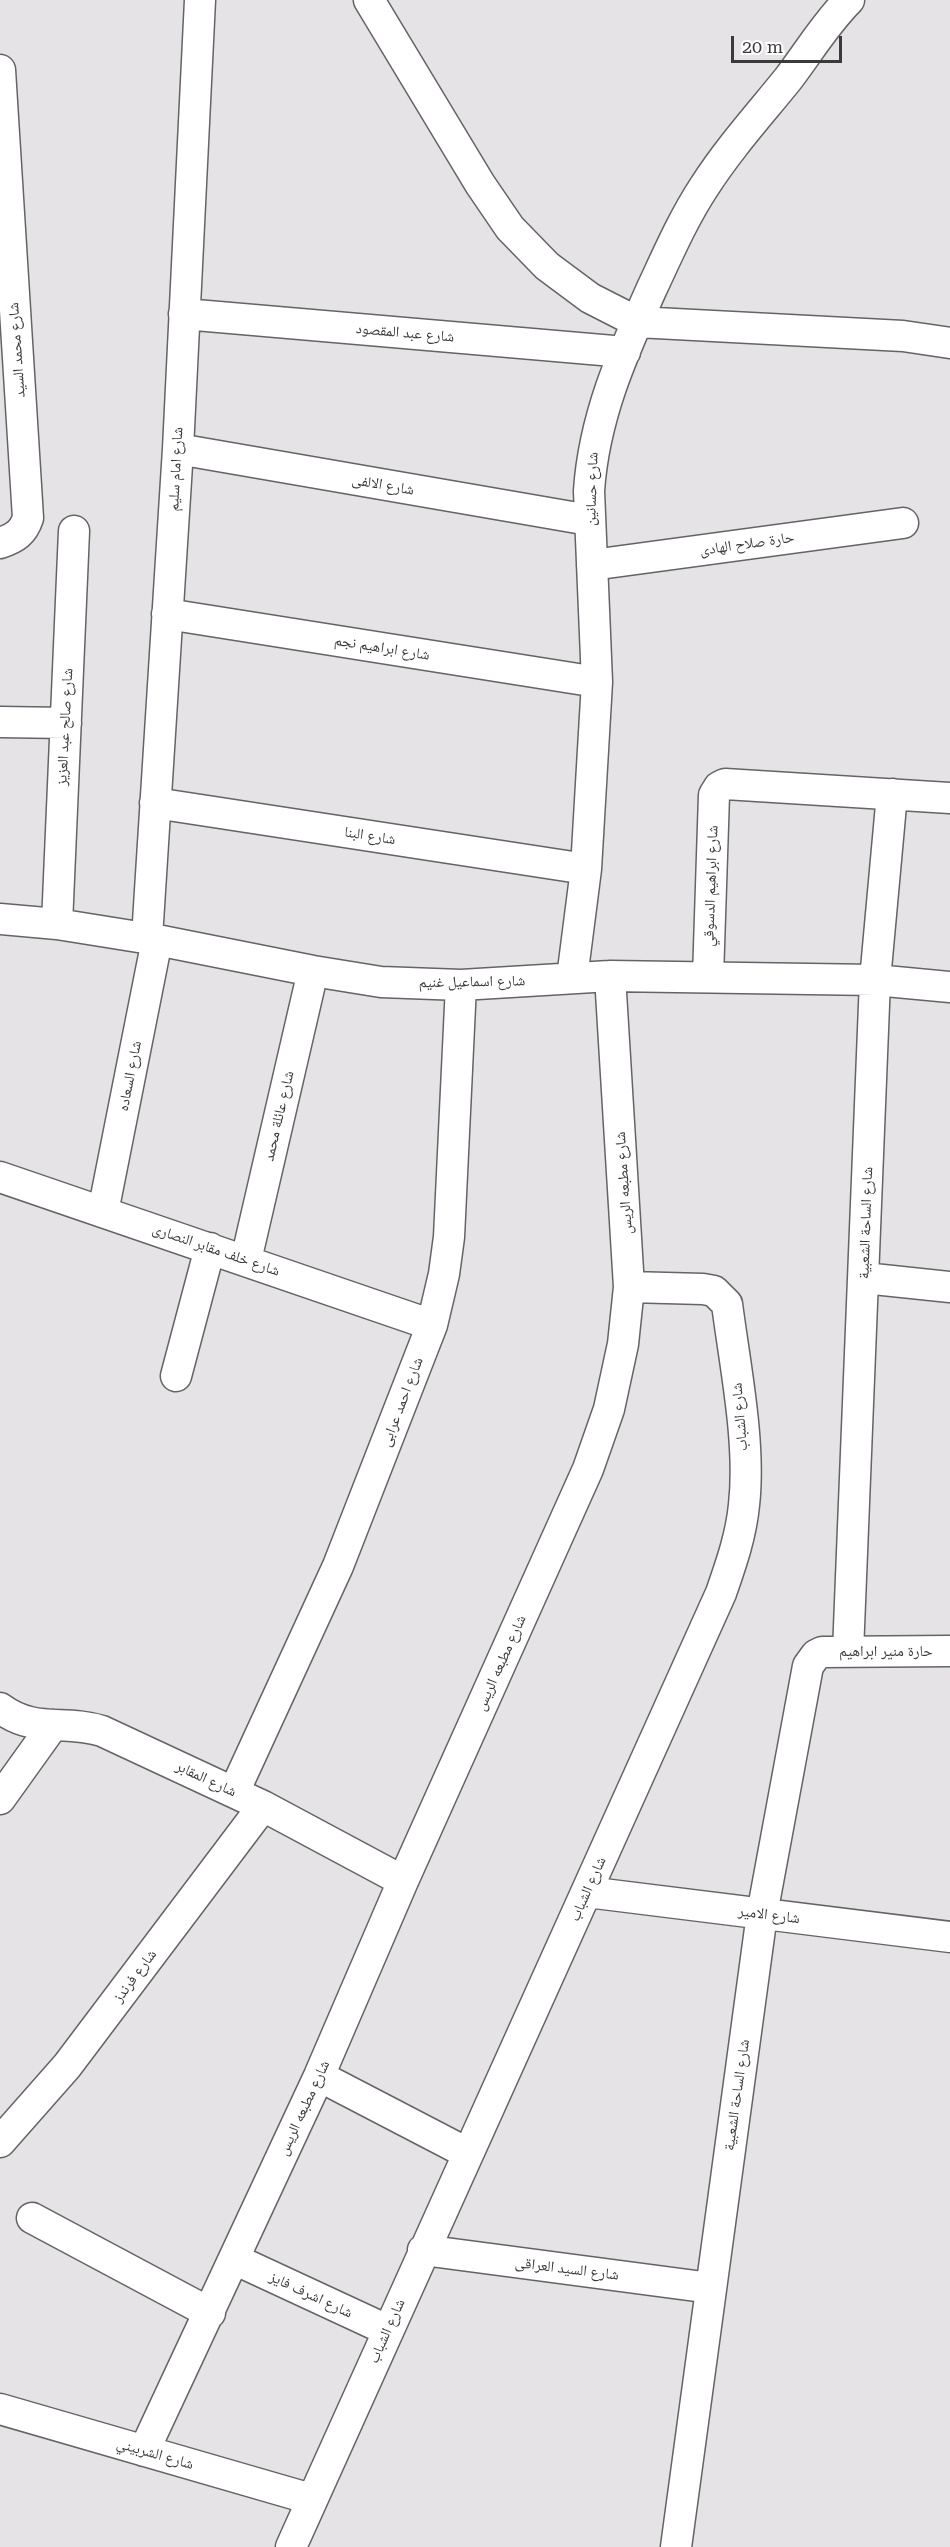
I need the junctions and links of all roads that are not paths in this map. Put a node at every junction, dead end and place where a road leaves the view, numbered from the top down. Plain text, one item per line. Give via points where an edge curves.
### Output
1 (200, 0) edge
2 (369, 0) edge
3 (849, 0) edge
4 (0, 70) edge
5 (184, 314) junction
6 (637, 322) junction
7 (950, 343) edge
8 (625, 352) junction
9 (178, 449) junction
10 (589, 520) junction
11 (903, 523) dead end
12 (74, 531) dead end
13 (0, 543) edge
14 (592, 565) junction
15 (167, 614) junction
16 (597, 682) junction
17 (0, 722) edge
18 (66, 723) junction
19 (892, 794) junction
20 (950, 798) edge
21 (154, 803) junction
22 (586, 869) junction
23 (0, 919) edge
24 (57, 924) junction
25 (152, 939) junction
26 (313, 971) junction
27 (610, 976) junction
28 (708, 977) junction
29 (572, 978) junction
30 (875, 980) junction
31 (461, 985) junction
32 (950, 987) edge
33 (0, 1177) edge
34 (103, 1212) junction
35 (210, 1248) junction
36 (246, 1260) junction
37 (864, 1278) junction
38 (628, 1287) junction
39 (950, 1287) edge
40 (432, 1325) junction
41 (176, 1376) dead end
42 (950, 1651) edge
43 (835, 1652) junction
44 (0, 1708) edge
45 (53, 1725) junction
46 (234, 1792) junction
47 (0, 1799) edge
48 (263, 1806) junction
49 (403, 1881) junction
50 (587, 1892) junction
51 (762, 1914) junction
52 (950, 1937) edge
53 (320, 2076) junction
54 (0, 2142) edge
55 (467, 2152) junction
56 (32, 2218) dead end
57 (423, 2250) junction
58 (234, 2259) junction
59 (711, 2288) junction
60 (210, 2313) junction
61 (387, 2330) junction
62 (0, 2409) edge
63 (144, 2451) junction
64 (311, 2499) junction
65 (291, 2547) edge
66 (676, 2547) edge

1 - 5 street, شارع امام سليم
2 - 6 street via 510,228 547,266 581,291
3 - 6 street, شارع حسانين via 704,187 680,227
4 - 13 street, شارع محمد السيد via 28,518 18,535
5 - 8 street, شارع عبد المقصود
5 - 9 street, شارع امام سليم
6 - 7 street via 903,336
6 - 8 street, شارع حسانين
8 - 10 street, شارع حسانين via 596,432
9 - 10 street, شارع الالفى
9 - 15 street, شارع امام سليم
10 - 14 street, شارع حسانين
11 - 14 street, حارة صلاح الهادى
12 - 18 street, شارع صالح عبد العزيز
14 - 16 street, شارع حسانين
15 - 16 street, شارع ابراهيم نجم
15 - 21 street, شارع امام سليم
16 - 22 street, شارع حسانين
17 - 18 street
18 - 24 street, شارع صالح عبد العزيز
19 - 20 street
19 - 28 street, شارع ابراهيم الدسوقي via 725,784 719,788 714,795
19 - 30 street, شارع الساحة الشعبية
21 - 22 street, شارع البنا
21 - 25 street, شارع امام سليم
22 - 29 street, شارع حسانين
23 - 24 street, شارع اسماعيل غنيم
24 - 25 street, شارع اسماعيل غنيم
25 - 26 street, شارع اسماعيل غنيم
25 - 34 street, شارع السعاده
26 - 31 street, شارع اسماعيل غنيم via 381,982
26 - 36 street, شارع عائلة محمد
27 - 28 street, شارع اسماعيل غنيم
27 - 29 street, شارع اسماعيل غنيم
27 - 38 street, شارع مطبعه الريس
28 - 30 street, شارع اسماعيل غنيم
29 - 31 street, شارع اسماعيل غنيم
30 - 32 street, شارع اسماعيل غنيم
30 - 37 street, شارع الساحة الشعبية
31 - 40 street, شارع احمد عرابى via 449,1237
33 - 34 street, شارع خلف مقابر النصارى
34 - 35 street, شارع خلف مقابر النصارى
35 - 36 street, شارع خلف مقابر النصارى
35 - 41 street
36 - 40 street, شارع خلف مقابر النصارى
37 - 39 street
37 - 43 street, شارع الساحة الشعبية
38 - 49 street, شارع مطبعه الريس via 623,1344 609,1409 588,1469
38 - 50 street, شارع الشباب via 704,1289 714,1291 727,1304 742,1415 745,1503 737,1546 721,1593
40 - 46 street, شارع احمد عرابى via 338,1566
42 - 43 street, حارة منير ابراهيم
43 - 51 street, شارع الساحة الشعبية via 816,1655 808,1666
44 - 45 street, شارع المقابر via 23,1722
45 - 46 street, شارع المقابر via 78,1725 102,1731
45 - 47 street
46 - 48 street, شارع المقابر
48 - 49 street, شارع المقابر
48 - 54 street, شارع فرندز via 67,2066
49 - 53 street, شارع مطبعه الريس
50 - 51 street, شارع الامير
50 - 55 street, شارع الشباب
51 - 52 street, شارع الامير
51 - 59 street, شارع الساحة الشعبية
53 - 55 street
53 - 58 street, شارع مطبعه الريس
55 - 57 street, شارع الشباب
56 - 60 street
57 - 59 street, شارع السيد العراقى
57 - 61 street, شارع الشباب
58 - 60 street, شارع مطبعه الريس
58 - 61 street, شارع اشرف فايز
59 - 66 street, شارع الساحة الشعبية
60 - 63 street, شارع مطبعه الريس
61 - 64 street, شارع الشباب
62 - 63 street, شارع الشربيني
63 - 64 street, شارع الشربيني
64 - 65 street, شارع الشباب

